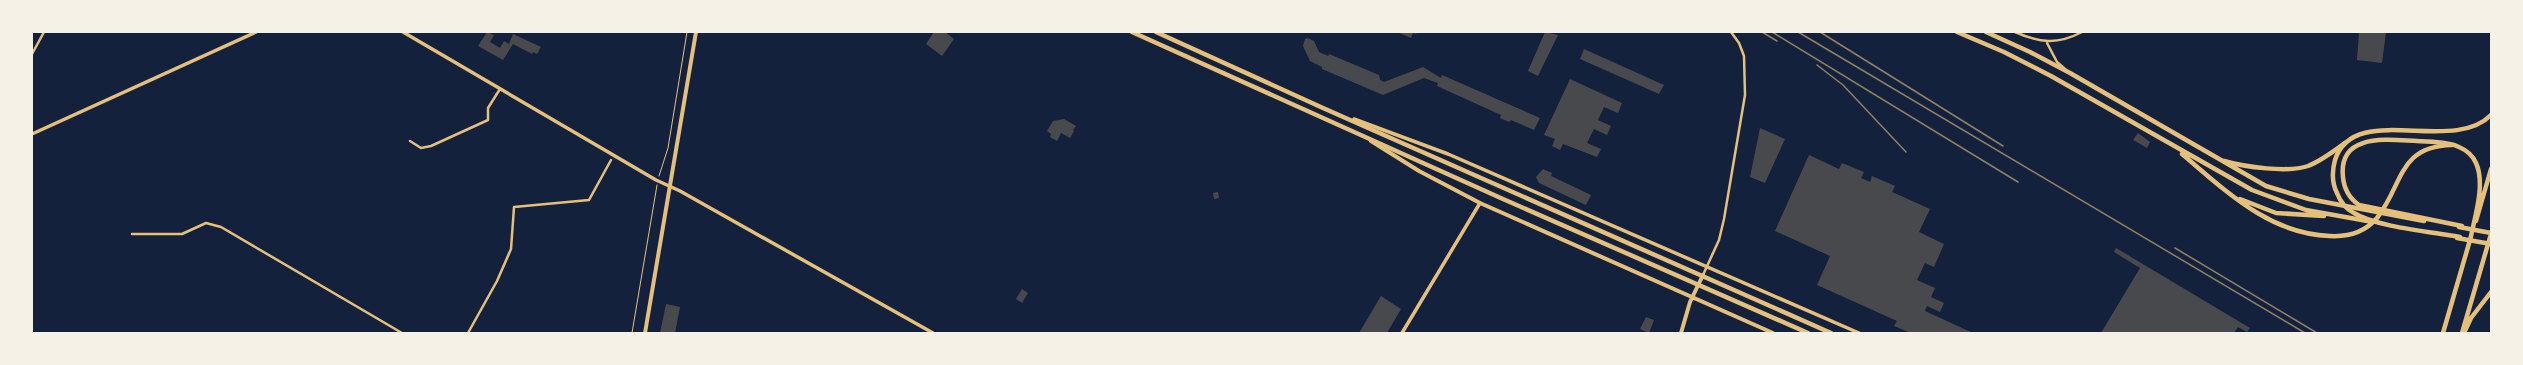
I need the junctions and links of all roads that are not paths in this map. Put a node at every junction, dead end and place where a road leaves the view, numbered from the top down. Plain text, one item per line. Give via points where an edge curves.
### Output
1 (44, 32) edge
2 (256, 32) edge
3 (403, 32) edge
4 (696, 32) edge
5 (1132, 32) edge
6 (1156, 32) edge
7 (1731, 32) edge
8 (1957, 32) edge
9 (1986, 32) edge
10 (2015, 32) edge
11 (2082, 32) edge
12 (2047, 43) junction
13 (32, 54) edge
14 (2070, 73) junction
15 (500, 89) junction
16 (1322, 108) junction
17 (2491, 116) edge
18 (32, 134) edge
19 (1359, 134) junction
20 (2158, 137) junction
21 (410, 141) dead end
22 (2348, 141) junction
23 (2456, 145) junction
24 (2212, 156) junction
25 (611, 160) dead end
26 (2491, 169) edge
27 (668, 186) junction
28 (2225, 190) junction
29 (1480, 203) junction
30 (2386, 224) junction
31 (2462, 226) dead end
32 (2491, 233) edge
33 (132, 234) dead end
34 (2460, 237) dead end
35 (2470, 242) junction
36 (2491, 244) edge
37 (1707, 266) junction
38 (1703, 275) junction
39 (1699, 284) junction
40 (2491, 292) edge
41 (1692, 299) junction
42 (402, 333) edge
43 (468, 333) edge
44 (645, 333) edge
45 (933, 333) edge
46 (1402, 333) edge
47 (1681, 333) edge
48 (1773, 333) edge
49 (1808, 333) edge
50 (1831, 333) edge
51 (1859, 333) edge
52 (2443, 333) edge
53 (2463, 333) edge

1 - 13 street
2 - 18 street
3 - 15 street
4 - 27 main road
5 - 19 main road
6 - 16 main road
7 - 37 street via 1739,42 1744,56 1745,95 1724,218 1719,240
8 - 20 main road via 2051,76
9 - 14 main road
10 - 12 street
11 - 12 street via 2064,40
12 - 14 street via 2057,62
14 - 24 main road
15 - 21 street via 488,108 488,120 430,146 420,148
15 - 27 street
16 - 37 street via 1448,154 1584,215
16 - 38 main road
17 - 22 main road via 2478,125 2459,132 2372,131
19 - 29 main road via 1419,171
19 - 39 main road
20 - 28 main road
20 - 36 main road via 2236,182 2274,200 2322,213
22 - 24 main road via 2315,163 2296,169 2243,165
22 - 30 main road via 2340,151 2334,169 2334,183 2338,196 2352,213
23 - 28 main road via 2434,147 2414,156 2407,163 2381,211 2369,225 2350,234 2322,236 2298,232 2272,222
23 - 31 main road via 2369,140 2356,146 2349,154 2342,175 2347,194 2359,205
23 - 35 main road via 2472,157 2480,177
24 - 32 main road via 2278,190 2324,202
25 - 43 street via 589,200 514,207 511,249 497,281
26 - 35 main road
27 - 44 main road
27 - 45 street
28 - 30 main road via 2252,205 2276,212
29 - 41 main road
29 - 46 street
30 - 34 main road
32 - 53 main road
33 - 42 street via 182,234 206,223 221,227
35 - 52 main road
37 - 38 street
37 - 51 street
38 - 39 main road
38 - 50 main road
39 - 41 main road
39 - 49 main road
40 - 53 main road
41 - 47 main road
41 - 48 main road

